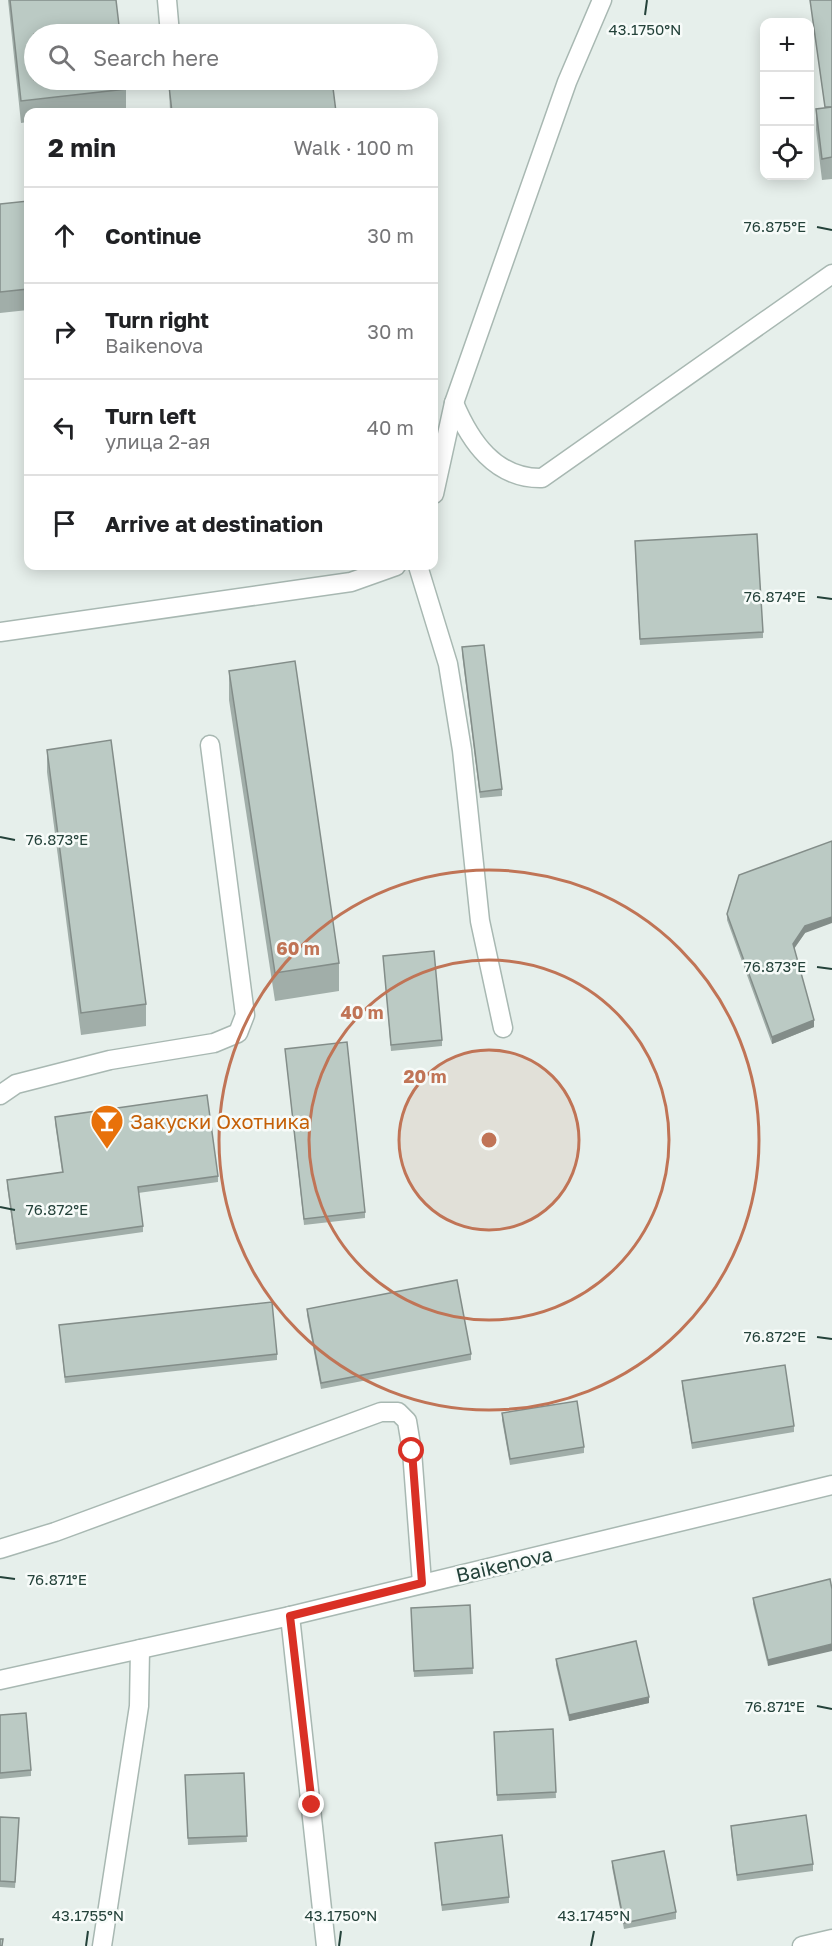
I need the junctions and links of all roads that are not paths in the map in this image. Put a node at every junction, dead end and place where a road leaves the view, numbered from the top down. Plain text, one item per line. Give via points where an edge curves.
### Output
1 (167, 0) edge
2 (602, 0) edge
3 (169, 24) edge
4 (832, 274) edge
5 (454, 403) junction
6 (438, 476) edge
7 (373, 570) edge
8 (419, 570) edge
9 (350, 574) edge
10 (0, 632) edge
11 (210, 745) dead end
12 (503, 1028) dead end
13 (0, 1095) edge
14 (832, 1485) edge
15 (0, 1549) edge
16 (422, 1583) junction
17 (290, 1616) junction
18 (140, 1649) junction
19 (0, 1680) edge
20 (832, 1940) edge
21 (102, 1946) edge
22 (326, 1946) edge
23 (802, 1946) edge

1 - 3 street
2 - 5 street via 567,82
4 - 5 street via 542,478 511,473 483,453 467,432
5 - 6 street
7 - 9 street
8 - 12 street via 448,664 462,750 480,921
9 - 10 street
11 - 13 street via 245,1015 238,1033 214,1043 110,1060 16,1084
14 - 16 street, Baikenova
15 - 16 street via 381,1412 398,1412 407,1421 412,1451
16 - 17 street, Baikenova
17 - 18 street, Baikenova
17 - 22 street
18 - 19 street, Baikenova
18 - 21 street via 139,1706
20 - 23 street

